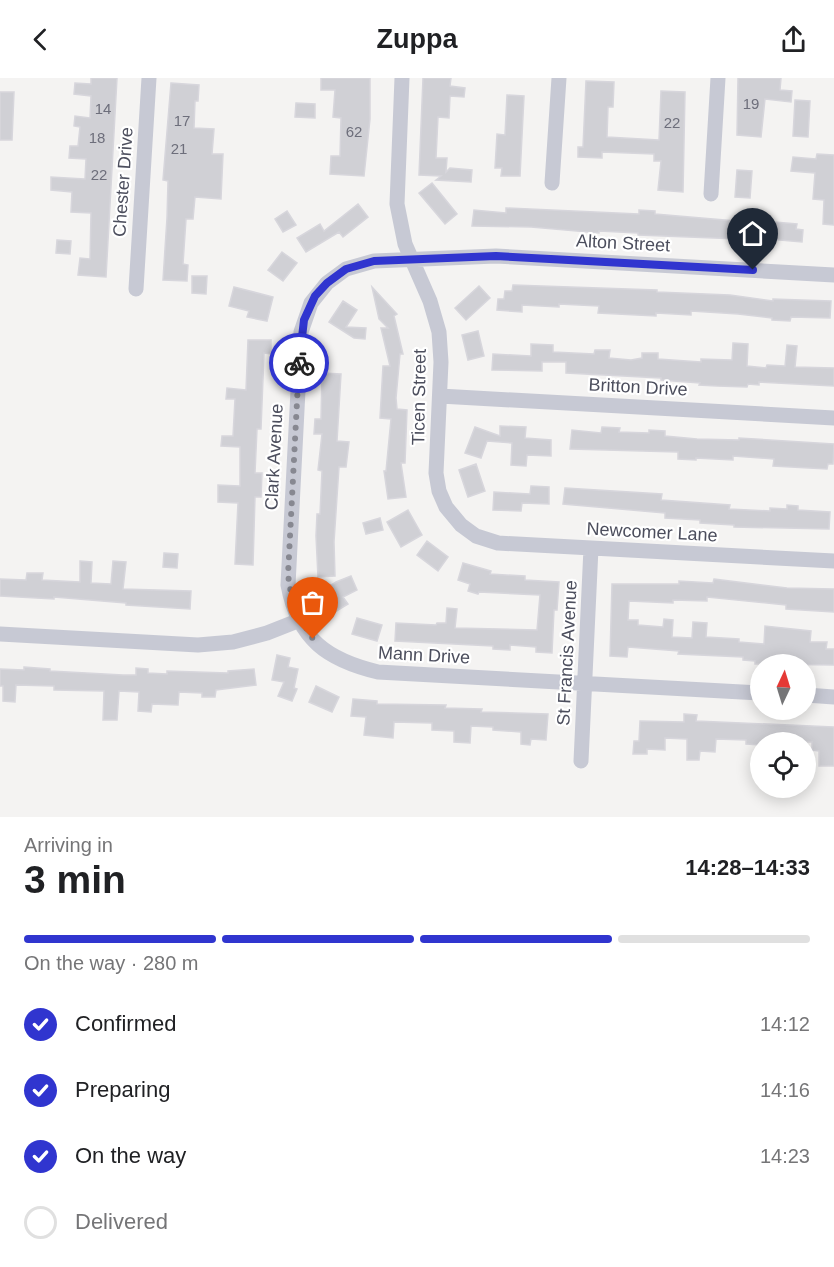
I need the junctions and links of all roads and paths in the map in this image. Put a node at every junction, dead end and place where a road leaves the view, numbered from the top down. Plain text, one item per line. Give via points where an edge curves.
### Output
1 (149, 78) edge
2 (402, 78) edge
3 (560, 78) edge
4 (718, 78) edge
5 (552, 183) dead end
6 (711, 194) dead end
7 (411, 260) junction
8 (834, 275) edge
9 (136, 289) dead end
10 (440, 396) junction
11 (834, 418) edge
12 (470, 533) joint
13 (591, 548) junction
14 (834, 561) edge
15 (300, 620) junction
16 (0, 634) edge
17 (585, 683) junction
18 (750, 692) edge
19 (816, 696) edge
20 (834, 697) edge
21 (581, 761) dead end

1 - 9 street, Chester Drive
2 - 7 street, Ticen Street via 397,204
3 - 5 street
4 - 6 street
7 - 8 street, Alton Street via 496,256
7 - 10 street, Ticen Street via 437,327
7 - 15 street, Clark Avenue via 374,261 346,269 319,292 304,320 287,570 290,596
10 - 11 street, Britton Drive
10 - 12 street, Ticen Street via 436,473 439,491 453,517
12 - 13 street, Newcomer Lane via 498,543
13 - 14 street, Newcomer Lane
13 - 17 street, St Francis Avenue
15 - 16 street via 250,638 198,645
15 - 17 street, Mann Drive via 330,654 367,671
17 - 18 street, Mann Drive
17 - 21 street, St Francis Avenue
19 - 20 street

